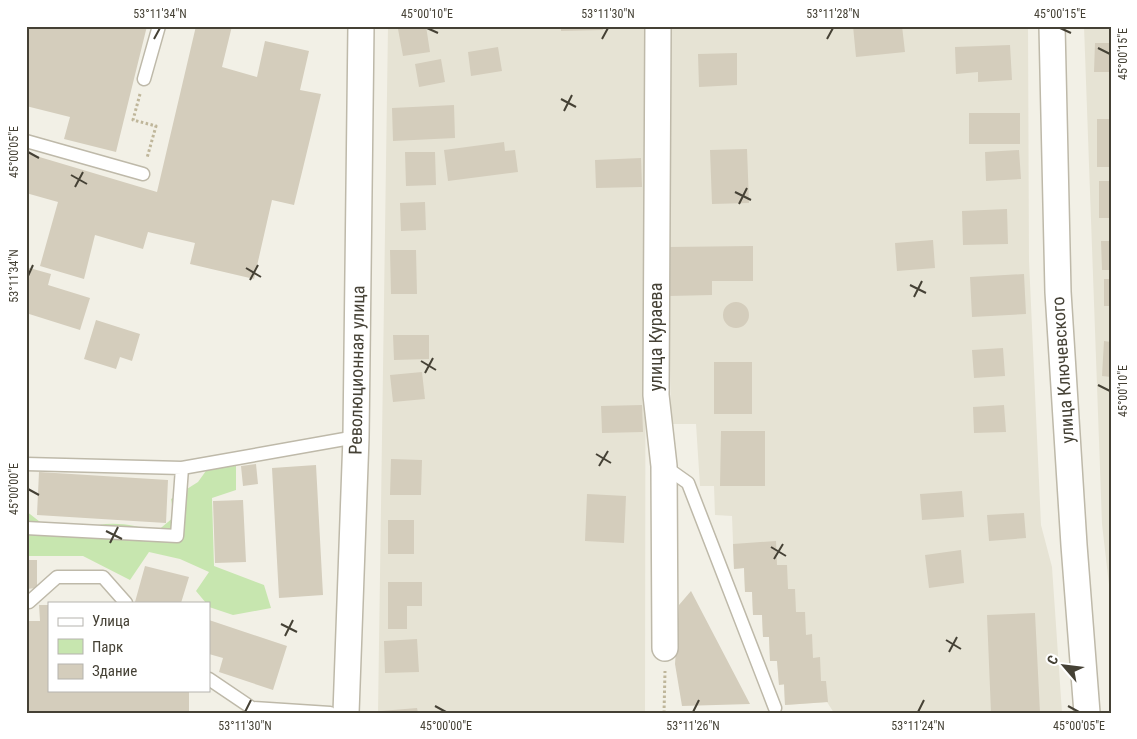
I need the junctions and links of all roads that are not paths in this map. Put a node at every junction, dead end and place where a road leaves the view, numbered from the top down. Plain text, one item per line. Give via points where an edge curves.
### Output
1 (159, 26) edge
2 (361, 26) edge
3 (658, 26) edge
4 (1052, 26) edge
5 (144, 79) road end
6 (26, 141) edge
7 (143, 174) road end
8 (356, 437) junction
9 (26, 464) edge
10 (664, 466) junction
11 (182, 468) junction
12 (26, 528) edge
13 (26, 602) edge
14 (125, 602) edge
15 (665, 648) road end
16 (210, 680) edge
17 (775, 708) dead end
18 (248, 710) edge
19 (330, 713) edge
20 (346, 713) edge
21 (1087, 713) edge

1 - 5 lane
2 - 8 street, Революционная улица
3 - 10 street, улица Кураева via 656,395
4 - 21 street, улица Ключевского via 1058,292
6 - 7 lane
8 - 11 lane
8 - 20 street, Революционная улица
9 - 11 lane
10 - 15 street, улица Кураева
10 - 17 lane via 688,483
11 - 12 lane via 177,536
13 - 14 lane via 57,577 102,577
16 - 18 lane
18 - 19 lane

